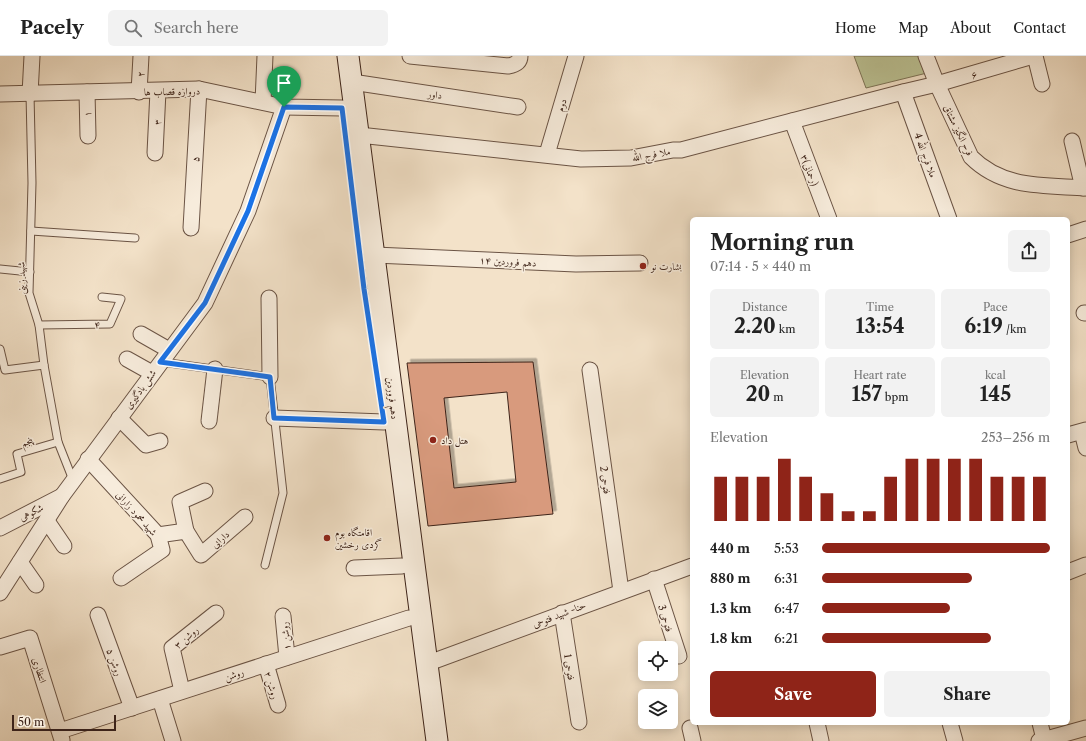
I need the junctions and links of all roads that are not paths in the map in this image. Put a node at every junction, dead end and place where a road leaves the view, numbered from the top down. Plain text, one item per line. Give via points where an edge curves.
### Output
1 (32, 56) edge
2 (141, 56) edge
3 (265, 56) edge
4 (334, 56) edge
5 (348, 56) edge
6 (410, 56) edge
7 (576, 56) edge
8 (926, 56) edge
9 (1034, 56) edge
10 (435, 58) edge
11 (517, 60) edge
12 (352, 82) junction
13 (937, 84) junction
14 (1042, 84) dead end
15 (199, 90) junction
16 (158, 91) junction
17 (87, 92) junction
18 (138, 92) junction
19 (903, 92) junction
20 (0, 94) edge
21 (30, 94) junction
22 (263, 102) junction
23 (284, 107) junction
24 (518, 107) dead end
25 (342, 108) junction
26 (792, 121) junction
27 (359, 135) junction
28 (88, 136) dead end
29 (1072, 141) dead end
30 (155, 153) dead end
31 (547, 154) junction
32 (1085, 188) edge
33 (828, 217) edge
34 (948, 217) edge
35 (191, 228) dead end
36 (1086, 230) edge
37 (31, 231) junction
38 (1070, 234) edge
39 (135, 238) dead end
40 (375, 255) junction
41 (640, 263) dead end
42 (0, 269) edge
43 (30, 272) junction
44 (102, 297) dead end
45 (269, 298) dead end
46 (39, 325) junction
47 (141, 334) dead end
48 (0, 349) edge
49 (169, 350) junction
50 (127, 359) dead end
51 (44, 365) junction
52 (156, 368) junction
53 (215, 369) junction
54 (590, 370) dead end
55 (270, 377) junction
56 (118, 418) junction
57 (274, 418) junction
58 (209, 421) dead end
59 (384, 422) junction
60 (1079, 432) edge
61 (160, 441) dead end
62 (58, 442) junction
63 (1086, 448) edge
64 (88, 459) junction
65 (0, 479) edge
66 (73, 480) junction
67 (205, 491) dead end
68 (62, 496) junction
69 (245, 518) dead end
70 (47, 521) junction
71 (0, 528) edge
72 (186, 531) junction
73 (158, 535) junction
74 (64, 546) dead end
75 (20, 562) junction
76 (265, 565) dead end
77 (1086, 565) edge
78 (402, 566) junction
79 (690, 567) edge
80 (354, 568) dead end
81 (1070, 571) edge
82 (121, 578) dead end
83 (654, 579) junction
84 (36, 585) dead end
85 (621, 591) junction
86 (0, 593) edge
87 (216, 613) dead end
88 (562, 613) junction
89 (98, 615) dead end
90 (283, 616) dead end
91 (409, 618) junction
92 (0, 647) edge
93 (679, 656) dead end
94 (287, 657) junction
95 (266, 664) junction
96 (426, 664) junction
97 (182, 691) junction
98 (160, 699) junction
99 (278, 705) dead end
100 (132, 708) junction
101 (579, 722) dead end
102 (817, 725) edge
103 (950, 725) edge
104 (1040, 725) edge
105 (1086, 728) edge
106 (61, 736) edge
107 (1041, 740) edge
108 (173, 741) edge
109 (423, 741) edge
110 (437, 741) edge
111 (821, 741) edge
112 (954, 741) edge

1 - 21 street
2 - 18 street, ۲
3 - 22 street
4 - 25 main road, دهم فروردین
5 - 12 main road, دهم فروردین
6 - 10 street
7 - 31 street, دوم
8 - 13 street, فرح انگیز مشتاق
9 - 13 street, ۶
9 - 14 street
10 - 11 street
12 - 24 street, داور
12 - 27 main road, دهم فروردین
13 - 19 street, ملا فرج الله
13 - 32 street, فرح انگیز مشتاق via 971,157 990,172 1024,184
15 - 16 street, دروازه قصاب ها
15 - 22 street, دروازه قصاب ها
15 - 35 street, ۵
16 - 18 street, دروازه قصاب ها
16 - 30 street, ۳
17 - 18 street, دروازه قصاب ها
17 - 21 street, دروازه قصاب ها
17 - 28 street, ۱
19 - 26 street, ملا فرج الله
19 - 34 street, 4 ملا فرج الله
20 - 21 street, دروازه قصاب ها
21 - 37 lane, شهید زینی
22 - 23 street, دروازه قصاب ها
23 - 25 street, دروازه قصاب ها
23 - 49 street, شش بادگیری via 248,211 205,303
25 - 59 main road, دهم فروردین via 363,281
26 - 31 street, ملا فرج الله via 681,150 631,158 580,159
26 - 33 street, ۳(رحمانی)
27 - 31 street, ملا فرج الله
27 - 40 main road, دهم فروردین
29 - 32 street
36 - 38 street
37 - 39 lane
37 - 43 lane, شهید زینی
40 - 41 street, دهم فروردین ۱۴ via 576,264
40 - 96 main road, دهم فروردین
42 - 43 lane
43 - 46 lane, شهید زینی via 29,293
44 - 46 lane, ۴ via 121,299 110,324
45 - 55 street
46 - 51 lane, شهید زینی
47 - 49 street
48 - 51 lane via 5,370
49 - 52 street, شش بادگیری
50 - 52 street
51 - 62 lane, شهید زینی
52 - 53 lane
52 - 56 street, شش بادگیری
53 - 55 lane
53 - 58 street
54 - 85 street, فتوحی 2
55 - 57 lane
56 - 61 street via 146,445
56 - 64 street, شش بادگیری
57 - 59 street
57 - 76 lane via 283,493
59 - 78 main road, دهم فروردین
60 - 63 street
62 - 65 lane, پنجم via 17,454 21,472
62 - 66 lane, شهید زینی
64 - 66 street, شش بادگیری
64 - 73 street, شهید محمود زارانی
66 - 68 street, شش بادگیری
67 - 72 street via 180,502
68 - 70 street, شش بادگیری
68 - 71 street, شکوهی
69 - 72 street, دارایی via 201,555
70 - 74 street
70 - 75 street, شش بادگیری
72 - 73 street
73 - 82 street, شهید محمود زارانی via 162,550
75 - 84 street
75 - 86 street, شش بادگیری
77 - 81 street
78 - 80 street
78 - 91 main road, دهم فروردین
79 - 83 street, حنا- شهید فتوحی
83 - 85 street, حنا- شهید فتوحی
83 - 93 street, فتوحی 3
85 - 88 street, حنا- شهید فتوحی
87 - 97 street, روشن ۳ via 172,648
88 - 96 street, حنا- شهید فتوحی
88 - 101 street, فتوحی 1
89 - 100 street, روشن ۵
90 - 94 street, روشن ۱
91 - 94 street, روشن
91 - 109 main road, دهم فروردین
92 - 106 street, انتظاری via 30,638
94 - 95 street, روشن
95 - 97 street, روشن
95 - 99 street, روشن ۲
96 - 110 main road, دهم فروردین
97 - 98 street, روشن
98 - 100 street, روشن
98 - 108 street
100 - 106 street, روشن
102 - 111 street
103 - 112 street
104 - 107 street
105 - 107 street

